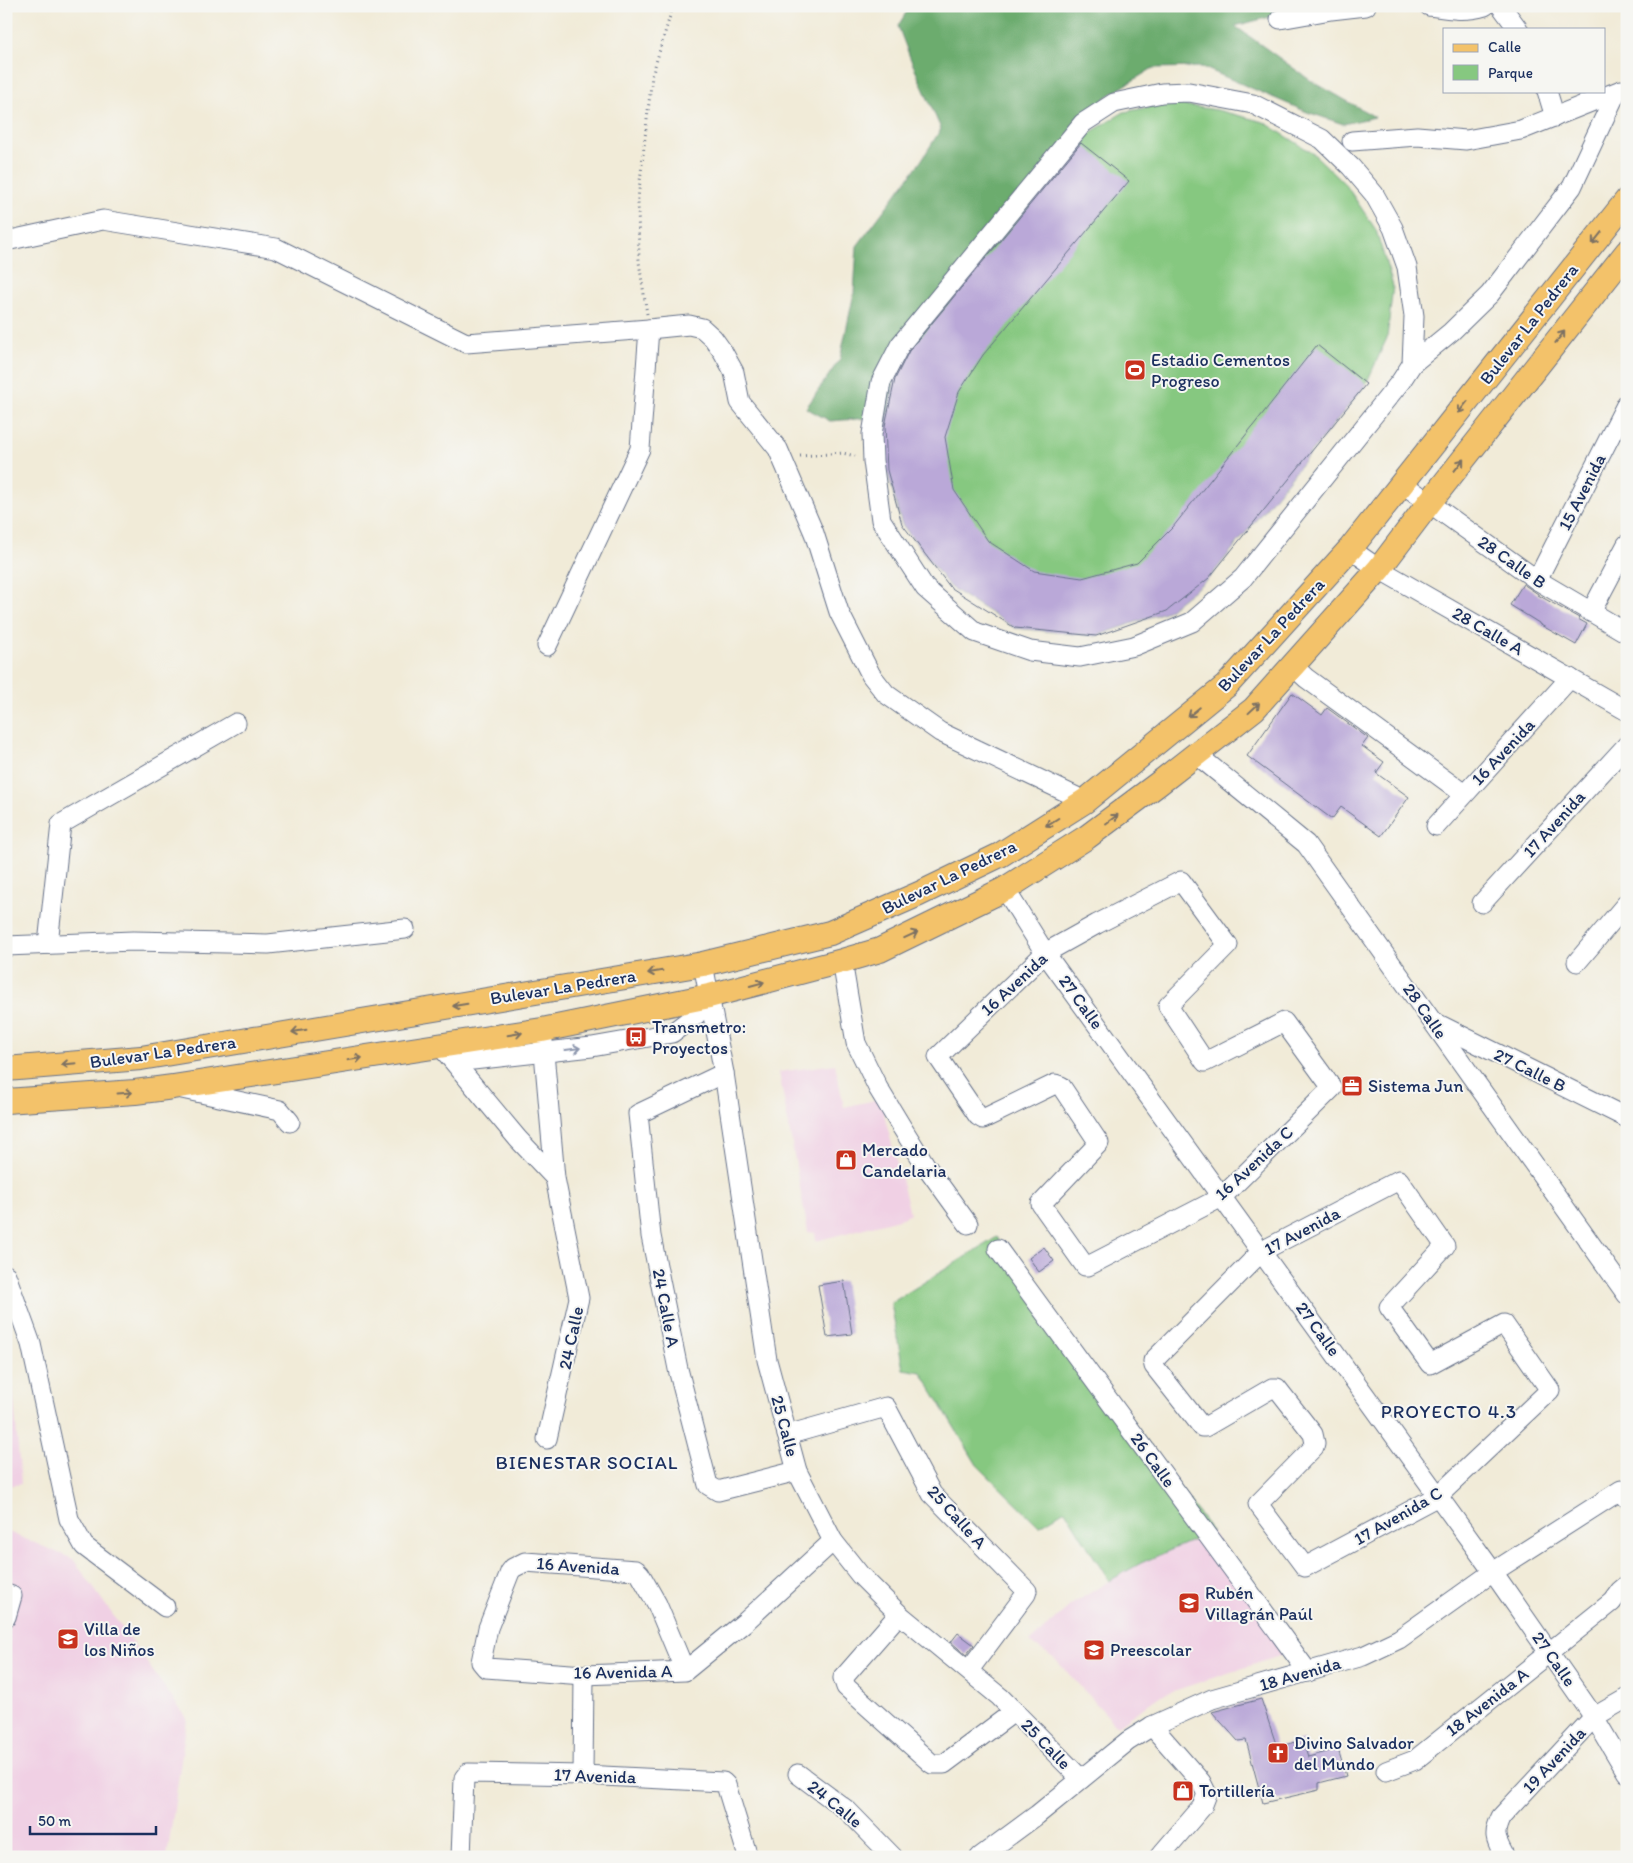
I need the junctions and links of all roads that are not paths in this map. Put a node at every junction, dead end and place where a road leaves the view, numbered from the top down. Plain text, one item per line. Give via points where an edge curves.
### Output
1 (1366, 6) edge
2 (1429, 6) edge
3 (1485, 6) edge
4 (1501, 6) edge
5 (1280, 19) dead end
6 (1517, 28) edge
7 (1622, 90) edge
8 (1547, 92) edge
9 (1556, 117) junction
10 (1352, 141) dead end
11 (1627, 200) edge
12 (6, 241) edge
13 (1627, 252) edge
14 (649, 328) junction
15 (1412, 364) junction
16 (1627, 403) edge
17 (1403, 484) junction
18 (1429, 503) junction
19 (1627, 544) edge
20 (1350, 549) junction
21 (1379, 569) junction
22 (1537, 580) junction
23 (1591, 612) junction
24 (1627, 632) edge
25 (547, 646) dead end
26 (1292, 666) junction
27 (1570, 678) junction
28 (1627, 711) edge
29 (236, 723) dead end
30 (1627, 744) edge
31 (1196, 754) junction
32 (1464, 794) junction
33 (1085, 802) junction
34 (1436, 826) dead end
35 (1006, 889) junction
36 (1482, 903) dead end
37 (1627, 903) edge
38 (405, 929) dead end
39 (48, 944) junction
40 (6, 946) edge
41 (1045, 953) junction
42 (842, 961) junction
43 (1577, 962) dead end
44 (703, 964) junction
45 (709, 996) junction
46 (1432, 1022) junction
47 (543, 1041) junction
48 (440, 1046) junction
49 (6, 1069) edge
50 (724, 1074) junction
51 (173, 1087) junction
52 (1332, 1088) joint
53 (6, 1101) edge
54 (1627, 1118) edge
55 (290, 1122) dead end
56 (555, 1178) junction
57 (1222, 1197) junction
58 (968, 1224) dead end
59 (998, 1249) dead end
60 (1262, 1251) junction
61 (1088, 1266) joint
62 (6, 1275) edge
63 (1627, 1295) edge
64 (1550, 1390) joint
65 (787, 1435) junction
66 (547, 1438) dead end
67 (798, 1471) junction
68 (1624, 1494) edge
69 (1438, 1496) junction
70 (832, 1541) junction
71 (1303, 1567) joint
72 (1493, 1572) junction
73 (1627, 1585) edge
74 (6, 1594) edge
75 (165, 1607) dead end
76 (899, 1614) junction
77 (6, 1616) edge
78 (1549, 1653) junction
79 (486, 1668) joint
80 (968, 1670) junction
81 (684, 1671) junction
82 (1308, 1672) junction
83 (584, 1675) junction
84 (1627, 1698) edge
85 (1015, 1711) junction
86 (1594, 1717) junction
87 (1152, 1726) junction
88 (1386, 1771) dead end
89 (1627, 1773) edge
90 (798, 1774) dead end
91 (583, 1775) junction
92 (1081, 1779) junction
93 (461, 1857) edge
94 (748, 1857) edge
95 (892, 1857) edge
96 (980, 1857) edge
97 (1159, 1857) edge
98 (1505, 1857) edge

1 - 5 street
2 - 3 street via 1461,10
4 - 6 street
7 - 9 street
7 - 15 street via 1572,187 1490,294
8 - 9 street
9 - 10 street via 1521,130 1466,140 1418,136
11 -> 17 main road, Bulevar La Pedrera
12 - 14 street via 103,220 276,248 466,343
18 -> 13 main road, Bulevar La Pedrera
14 - 25 street via 640,449
14 - 33 street via 702,328 723,352 734,372 740,402 771,439 782,458 814,533 839,612 871,676 886,694 940,732
15 - 15 street via 1243,578 1192,622 1134,646 1080,657 1030,651 975,632 925,588 881,520 872,434 881,382 900,345 1083,123 1114,103 1162,93 1189,92 1252,104 1322,139 1374,194 1393,228 1406,267 1414,316
16 - 22 street, 15 Avenida
17 - 18 street, 28 Calle B
17 - 20 main road, Bulevar La Pedrera
18 - 21 main road, Bulevar La Pedrera
18 - 22 street, 28 Calle B
19 - 23 street
20 - 21 street, 28 Calle A
20 -> 33 main road, Bulevar La Pedrera via 1226,686
21 - 26 main road, Bulevar La Pedrera
21 - 27 street, 28 Calle A
22 - 23 street, 28 Calle B
23 - 24 street, 28 Calle B
31 -> 26 main road, Bulevar La Pedrera via 1254,709
26 - 32 street
27 - 28 street, 28 Calle A
27 - 32 street, 16 Avenida
29 - 39 street via 62,824
30 - 36 street, 17 Avenida
35 -> 31 main road, Bulevar La Pedrera via 1087,837
31 - 46 street, 28 Calle via 1306,844
32 - 34 street, 16 Avenida
33 -> 44 main road, Bulevar La Pedrera via 1000,855 830,933
35 - 41 street, 27 Calle
42 -> 35 main road, Bulevar La Pedrera via 880,950
37 - 43 street
38 - 39 street via 268,944 133,941
39 - 40 street
41 - 52 street, 16 Avenida via 1181,881 1228,945 1168,1006 1205,1062 1284,1022
41 - 57 street, 27 Calle
41 - 61 street, 16 Avenida via 938,1059 982,1119 1059,1084 1099,1143 1041,1204 1083,1264
45 -> 42 main road, Bulevar La Pedrera
42 - 58 street via 856,1043 878,1088 911,1142
44 - 45 street, 25 Calle
44 -> 49 main road, Bulevar La Pedrera via 141,1058
47 -> 45 main road, Bulevar La Pedrera
45 - 50 street, 25 Calle
46 - 54 street, 27 Calle B
46 - 63 street, 28 Calle
48 -> 47 main road, Bulevar La Pedrera
47 - 56 street, 24 Calle
51 -> 48 main road, Bulevar La Pedrera
48 - 56 street
50 - 65 street, 25 Calle via 767,1360
50 - 67 street, 24 Calle A via 640,1112 651,1236 678,1369 708,1485 718,1491
53 -> 51 main road, Bulevar La Pedrera
51 - 55 street via 280,1110
52 - 57 street, 16 Avenida C
56 - 66 street, 24 Calle via 580,1298
57 - 60 street, 27 Calle
57 - 61 street, 16 Avenida C
59 - 82 street, 26 Calle
60 - 64 street, 17 Avenida via 1399,1180 1445,1246 1389,1307 1430,1364 1504,1324
60 - 69 street, 27 Calle
60 - 71 street, 17 Avenida via 1153,1361 1202,1427 1272,1388 1280,1390 1313,1434 1314,1448 1258,1504
62 - 75 street via 31,1344 69,1519 84,1546
64 - 69 street, 17 Avenida C
65 - 67 street, 25 Calle
65 - 80 street, 25 Calle A via 886,1407 932,1494 1026,1591
67 - 70 street, 25 Calle
68 - 72 street, 18 Avenida
69 - 71 street, 17 Avenida C
69 - 72 street, 27 Calle
70 - 76 street, 25 Calle
70 - 81 street, 16 Avenida A via 745,1622
72 - 78 street, 27 Calle
72 - 82 street, 18 Avenida via 1399,1639 1363,1656
73 - 78 street, 18 Avenida A via 1612,1602
74 - 77 street via 12,1596
76 - 80 street, 25 Calle
76 - 85 street via 843,1678 843,1683 932,1764 944,1764
78 - 86 street, 27 Calle
78 - 88 street, 18 Avenida A via 1415,1760
79 - 81 street, 16 Avenida via 481,1662 496,1603 510,1572 525,1562 631,1569 640,1574
79 - 83 street, 16 Avenida A
80 - 85 street, 25 Calle
81 - 83 street, 16 Avenida A
82 - 87 street, 18 Avenida via 1212,1699
83 - 91 street
84 - 86 street, 19 Avenida
85 - 92 street, 25 Calle
86 - 89 street, 27 Calle
86 - 98 street, 19 Avenida via 1501,1817 1494,1834
87 - 92 street, 18 Avenida
87 - 97 street via 1201,1782 1206,1794 1202,1807
90 - 95 street, 24 Calle via 848,1811
91 - 93 street, 17 Avenida via 468,1773 464,1778
91 - 94 street, 17 Avenida via 723,1782
92 - 96 street, 18 Avenida

